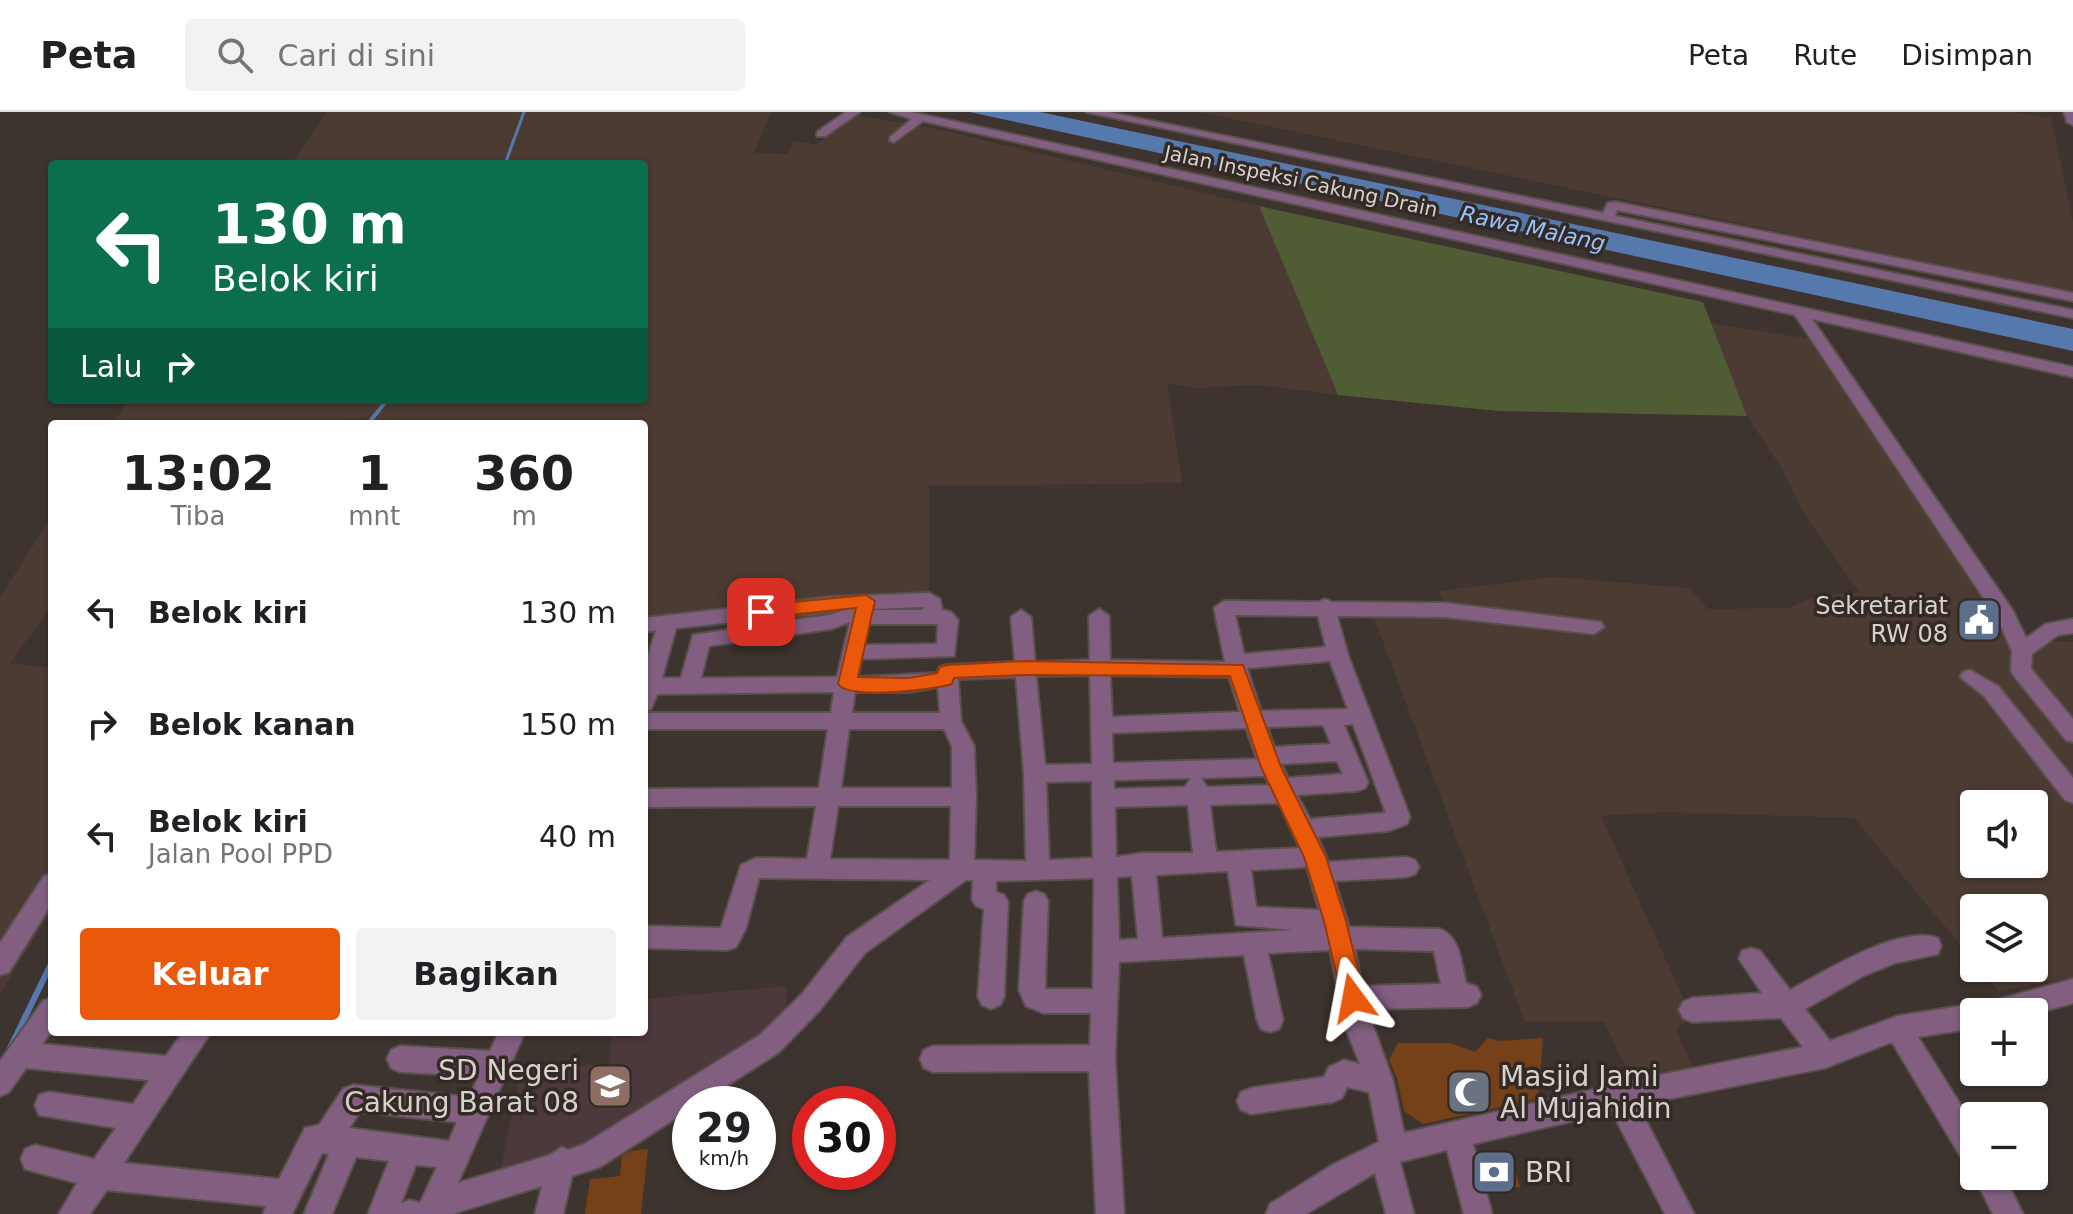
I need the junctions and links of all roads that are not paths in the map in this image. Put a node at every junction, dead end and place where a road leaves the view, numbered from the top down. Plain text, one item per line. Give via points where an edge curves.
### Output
1 (854, 112) edge
2 (896, 112) edge
3 (1092, 112) edge
4 (2070, 112) edge
5 (920, 118) junction
6 (2073, 122) edge
7 (821, 134) dead end
8 (894, 139) dead end
9 (1729, 236) junction
10 (2073, 297) edge
11 (1800, 312) junction
12 (2073, 314) edge
13 (2073, 372) edge
14 (1325, 606) junction
15 (786, 608) junction
16 (864, 610) junction
17 (1099, 616) dead end
18 (1021, 617) dead end
19 (668, 624) junction
20 (648, 625) edge
21 (2073, 626) edge
22 (1594, 627) dead end
23 (786, 629) junction
24 (2022, 651) junction
25 (855, 652) junction
26 (1337, 653) junction
27 (1236, 666) junction
28 (1099, 667) junction
29 (1025, 668) junction
30 (1970, 677) dead end
31 (945, 679) junction
32 (690, 684) junction
33 (847, 684) junction
34 (648, 691) edge
35 (648, 694) edge
36 (1361, 716) junction
37 (1330, 717) junction
38 (1253, 719) junction
39 (648, 721) edge
40 (841, 721) junction
41 (951, 721) junction
42 (1103, 725) junction
43 (2073, 734) edge
44 (1344, 752) junction
45 (1195, 769) junction
46 (1104, 771) junction
47 (1035, 774) junction
48 (1277, 776) junction
49 (2073, 794) edge
50 (1197, 796) junction
51 (965, 797) junction
52 (648, 798) edge
53 (831, 798) junction
54 (1104, 798) junction
55 (1304, 829) junction
56 (1238, 860) junction
57 (1206, 861) junction
58 (1143, 863) junction
59 (1318, 864) junction
60 (1407, 867) dead end
61 (1103, 869) junction
62 (816, 870) junction
63 (974, 871) junction
64 (1038, 871) junction
65 (48, 889) edge
66 (1036, 901) dead end
67 (1338, 930) junction
68 (648, 937) edge
69 (1254, 943) junction
70 (1929, 946) dead end
71 (1151, 950) junction
72 (1107, 952) junction
73 (1751, 959) dead end
74 (0, 964) edge
75 (991, 997) dead end
76 (1353, 998) junction
77 (2068, 999) edge
78 (1104, 1001) junction
79 (2048, 1003) edge
80 (1786, 1006) junction
81 (1692, 1010) dead end
82 (48, 1015) edge
83 (1960, 1018) edge
84 (1270, 1020) dead end
85 (1898, 1028) junction
86 (195, 1036) edge
87 (510, 1036) edge
88 (20, 1055) junction
89 (1825, 1055) junction
90 (1102, 1058) junction
91 (400, 1059) dead end
92 (933, 1059) dead end
93 (498, 1064) junction
94 (172, 1069) junction
95 (1380, 1081) junction
96 (0, 1083) edge
97 (1619, 1097) junction
98 (1251, 1101) dead end
99 (49, 1105) dead end
100 (478, 1111) junction
101 (138, 1118) junction
102 (1960, 1129) edge
103 (1456, 1133) junction
104 (337, 1142) junction
105 (408, 1150) junction
106 (1389, 1152) junction
107 (457, 1156) junction
108 (35, 1159) dead end
109 (562, 1164) junction
110 (101, 1175) junction
111 (1996, 1190) edge
112 (282, 1204) edge
113 (422, 1212) edge
114 (73, 1214) edge
115 (318, 1214) edge
116 (382, 1214) edge
117 (549, 1214) edge
118 (1110, 1214) edge
119 (1280, 1214) edge
120 (1400, 1214) edge
121 (1478, 1214) edge
122 (1680, 1214) edge
123 (2009, 1214) edge

1 - 7 street
2 - 5 street, Jalan Inspeksi Cakung Drain
3 - 9 street, Jalan Inspeksi Cakung Drain via 1607,219 1644,219
4 - 6 street
5 - 8 street
5 - 11 street, Jalan Inspeksi Cakung Drain
9 - 10 street
9 - 12 street, Jalan Inspeksi Cakung Drain
11 - 13 street, Jalan Inspeksi Cakung Drain
11 - 24 street via 1986,584
14 - 22 street via 1445,610
14 - 26 street
14 - 27 street via 1224,608
15 - 16 street
15 - 19 street
15 - 23 street
16 - 23 street
16 - 25 street
16 - 25 street via 948,620 947,651
17 - 28 street
18 - 29 street
19 - 20 street
19 - 34 street
21 - 24 street via 2053,629
23 - 32 street via 700,640
24 - 43 street via 2021,671
25 - 33 street
26 - 27 street
26 - 36 street
27 - 28 street
27 - 38 street
28 - 29 street
28 - 42 street
29 - 31 street via 947,672
29 - 47 street
30 - 49 street via 1991,691
31 - 33 street
31 - 41 street
32 - 33 street
32 - 35 street
33 - 40 street
36 - 37 street
36 - 55 street via 1399,817
37 - 38 street
37 - 44 street
38 - 42 street
38 - 48 street
39 - 40 street
40 - 41 street
40 - 53 street
41 - 51 street via 963,746
42 - 46 street
44 - 48 street
44 - 48 street via 1357,782
45 - 46 street
45 - 48 street
45 - 50 street
46 - 47 street
46 - 54 street
47 - 64 street
48 - 50 street
48 - 55 street
50 - 54 street
50 - 57 street
51 - 53 street
51 - 63 street
52 - 53 street
53 - 62 street
54 - 61 street
55 - 59 street
56 - 57 street
56 - 59 street
56 - 67 street via 1245,917
57 - 58 street
58 - 61 street
58 - 71 street
59 - 60 street
59 - 67 street
61 - 64 street
61 - 72 street
62 - 63 street
62 - 68 street via 749,872 727,939
63 - 64 street
63 - 75 street via 984,899 996,902
63 - 109 street via 856,945 769,1044 590,1157
65 - 74 street
66 - 78 street via 1035,998
67 - 69 street
67 - 76 street
67 - 76 street via 1440,940 1462,995
69 - 71 street
69 - 84 street
70 - 80 street via 1894,952 1854,968
71 - 72 street
72 - 78 street
73 - 80 street
76 - 95 street via 1357,1024
77 - 79 street
78 - 90 street
80 - 81 street
80 - 89 street
82 - 88 street
83 - 85 street
85 - 89 street
85 - 102 street
86 - 94 street
87 - 93 street
88 - 94 street
88 - 96 street
89 - 97 street
90 - 92 street
90 - 118 street
91 - 93 street
93 - 100 street
94 - 101 street
95 - 98 street via 1344,1073 1333,1089
95 - 106 street
97 - 103 street
97 - 122 street
99 - 101 street
100 - 104 street via 353,1098
100 - 107 street
101 - 110 street
103 - 106 street
103 - 121 street
104 - 105 street
104 - 112 street via 311,1141
104 - 115 street
105 - 107 street
105 - 116 street
106 - 119 street
106 - 120 street
107 - 113 street
108 - 110 street
109 - 113 street
109 - 117 street
110 - 112 street
110 - 114 street
111 - 123 street

